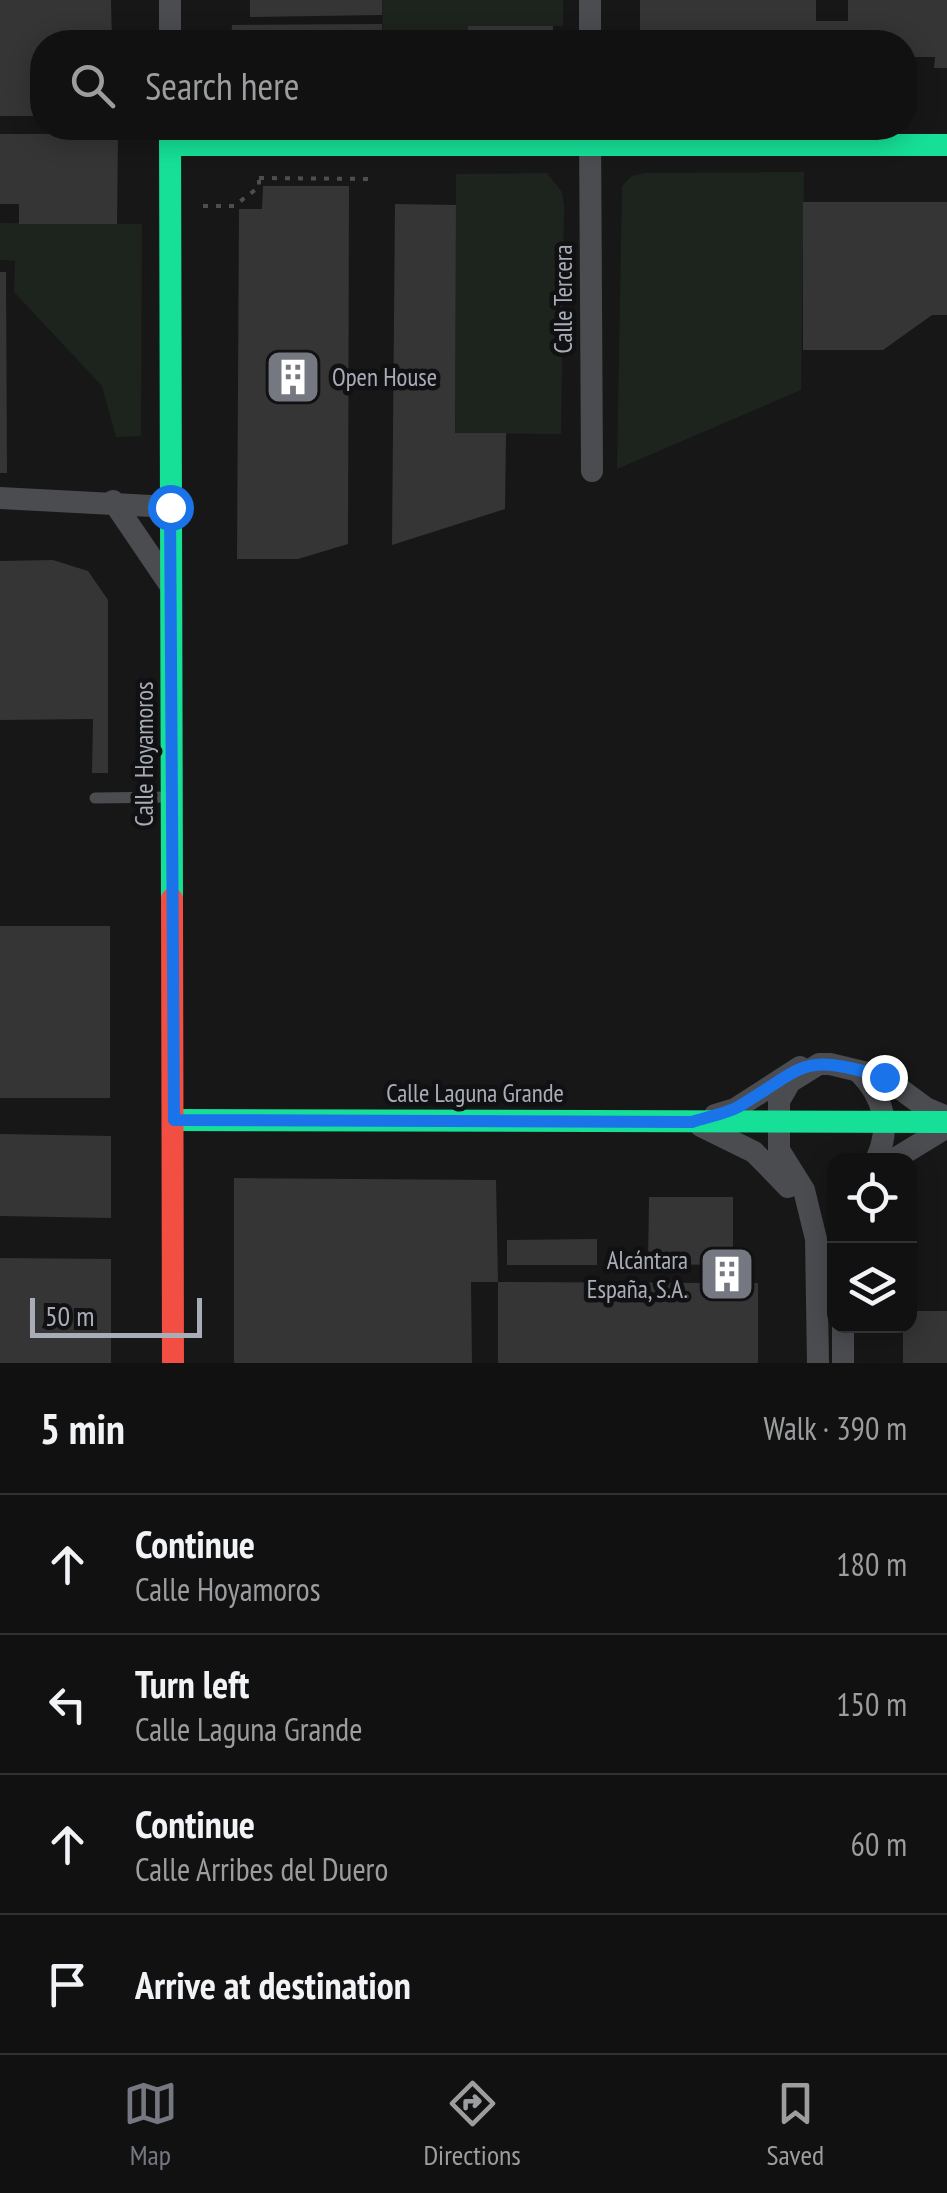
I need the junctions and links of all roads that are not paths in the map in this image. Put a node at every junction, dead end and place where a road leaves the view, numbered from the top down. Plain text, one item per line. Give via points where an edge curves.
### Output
1 (170, 0) edge
2 (590, 0) edge
3 (170, 30) edge
4 (590, 30) edge
5 (170, 140) edge
6 (590, 140) edge
7 (749, 140) edge
8 (947, 145) edge
9 (592, 471) dead end
10 (0, 498) edge
11 (113, 501) junction
12 (170, 507) junction
13 (170, 586) junction
14 (172, 797) junction
15 (95, 798) dead end
16 (819, 1064) junction
17 (856, 1069) junction
18 (174, 1120) junction
19 (884, 1121) junction
20 (692, 1122) junction
21 (776, 1122) junction
22 (947, 1122) edge
23 (877, 1153) edge
24 (903, 1153) edge
25 (812, 1217) junction
26 (843, 1333) edge
27 (173, 1363) edge
28 (818, 1363) edge
29 (843, 1363) edge

1 - 3 street
2 - 4 street
5 - 12 street, Calle Hoyamoros
6 - 9 street, Calle Tercera
7 - 8 street
10 - 11 street
11 - 12 street
11 - 13 street
12 - 13 street, Calle Hoyamoros
13 - 14 street, Calle Hoyamoros
14 - 15 lane
14 - 18 street, Calle Hoyamoros
16 - 17 street
16 - 20 street via 778,1076 735,1108
16 - 21 street via 790,1082
17 - 19 street via 880,1098
17 - 22 street via 884,1077
18 - 20 street, Calle Laguna Grande
18 - 27 street, Calle Hoyamoros
19 - 21 street, Calle Laguna Grande
19 - 22 street, Calle Laguna Grande
19 - 23 street
20 - 21 street, Calle Laguna Grande
20 - 25 street via 754,1152
21 - 25 street via 778,1150 804,1190
22 - 24 street
25 - 28 street
26 - 29 street

